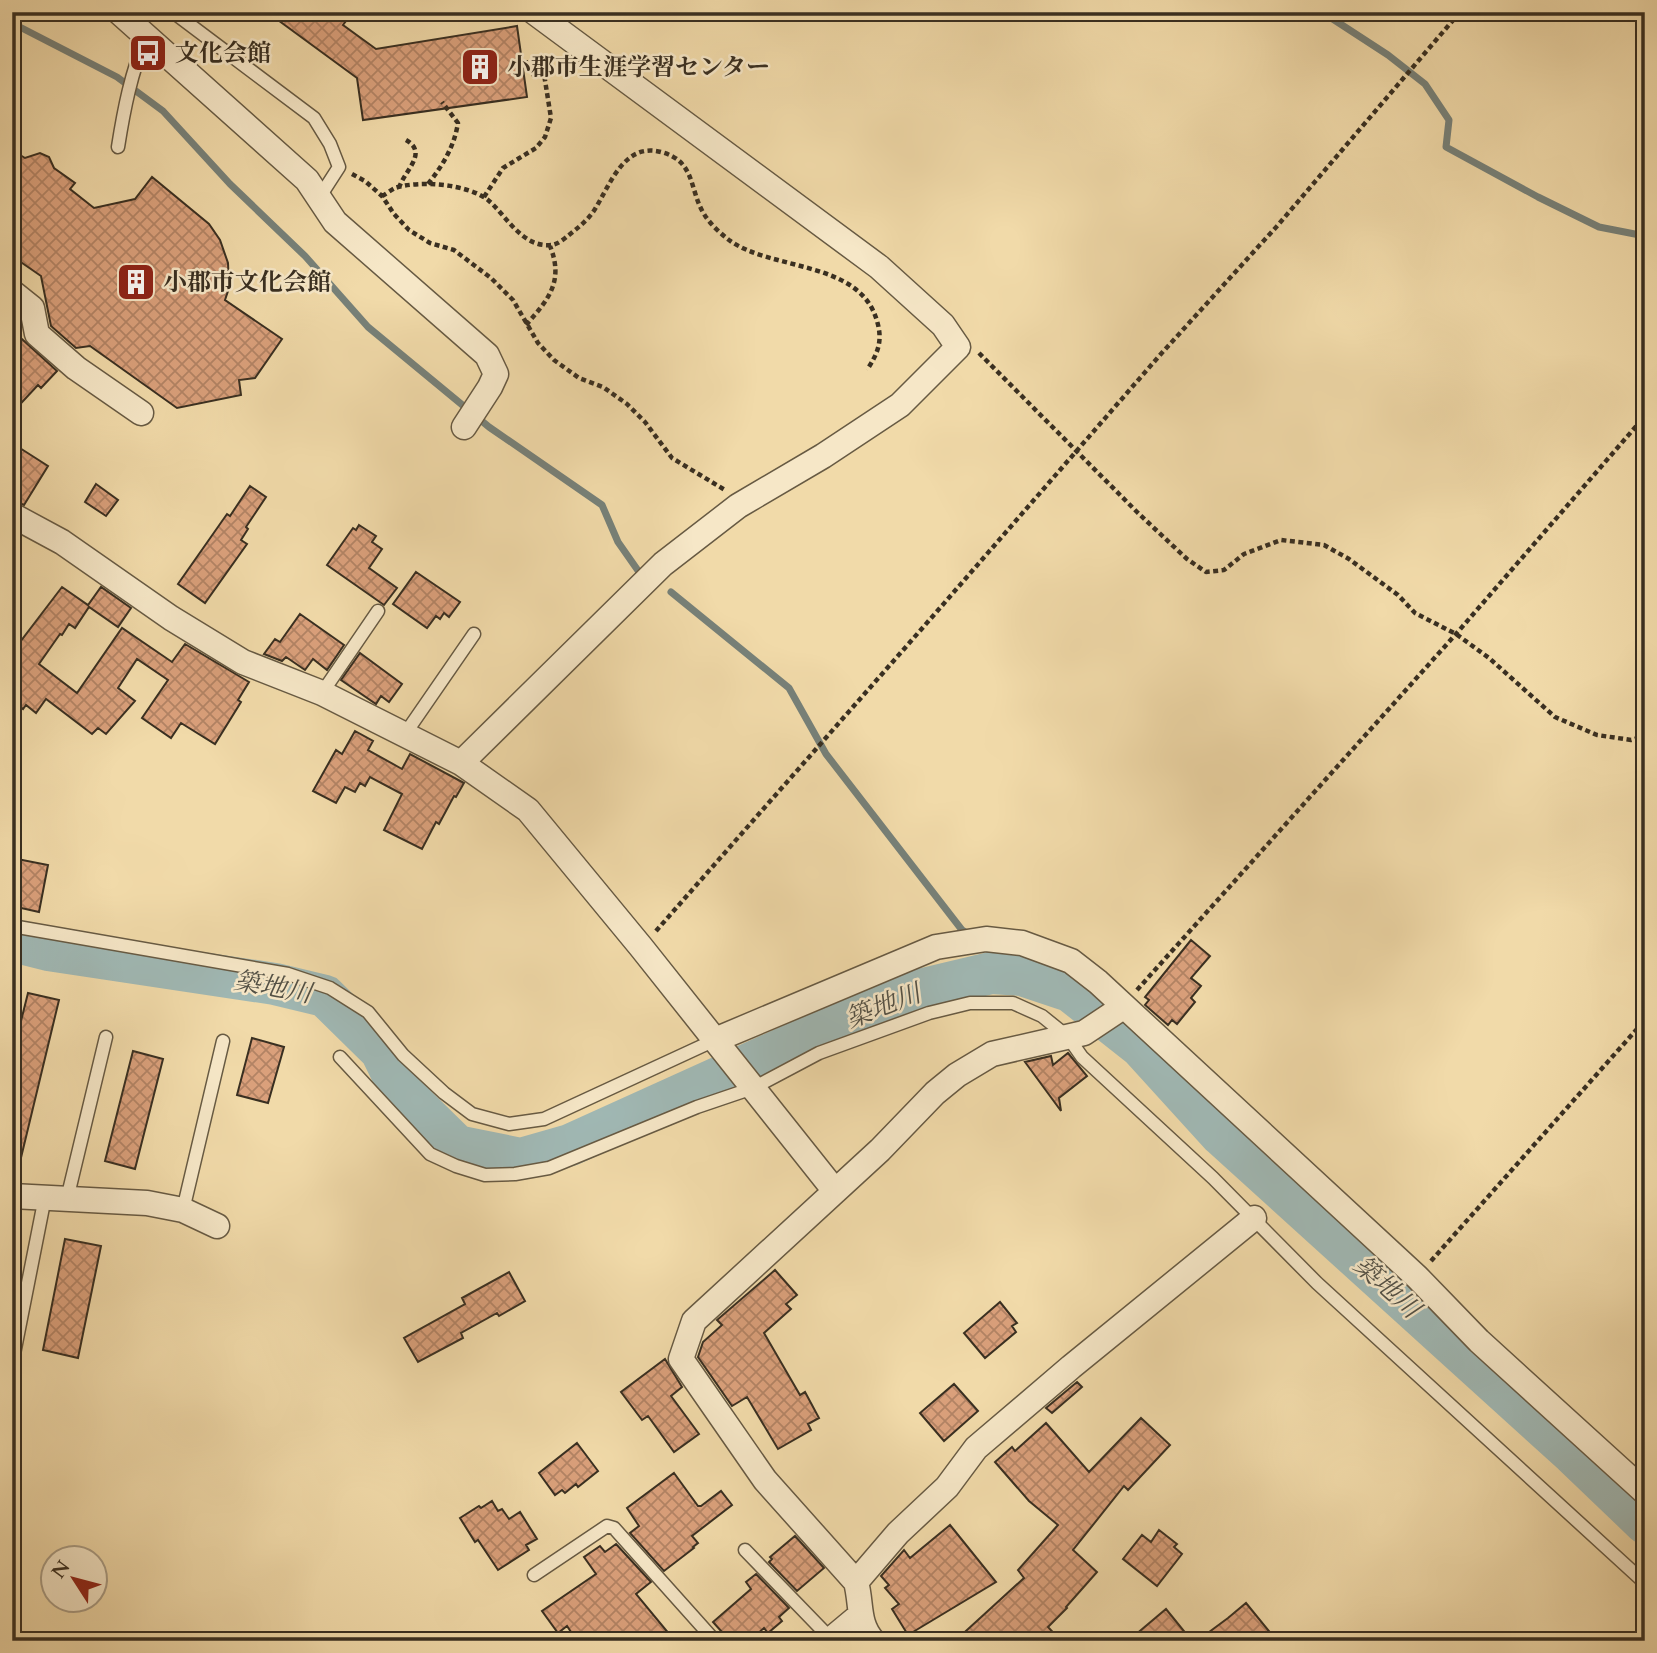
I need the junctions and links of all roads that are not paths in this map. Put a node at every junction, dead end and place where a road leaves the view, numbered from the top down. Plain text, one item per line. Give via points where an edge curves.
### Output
1 (118, 12) edge
2 (173, 12) edge
3 (534, 12) edge
4 (146, 37) junction
5 (118, 148) dead end
6 (319, 198) junction
7 (12, 292) edge
8 (141, 413) dead end
9 (464, 427) dead end
10 (12, 515) edge
11 (378, 611) dead end
12 (474, 634) dead end
13 (322, 692) junction
14 (405, 734) junction
15 (461, 763) junction
16 (12, 926) edge
17 (1120, 1008) junction
18 (1076, 1035) junction
19 (106, 1037) dead end
20 (223, 1041) dead end
21 (717, 1043) junction
22 (340, 1057) dead end
23 (752, 1086) junction
24 (835, 1191) junction
25 (12, 1196) edge
26 (56, 1198) junction
27 (183, 1210) junction
28 (1254, 1218) junction
29 (217, 1226) dead end
30 (12, 1364) edge
31 (1645, 1492) edge
32 (745, 1550) dead end
33 (534, 1575) dead end
34 (856, 1583) junction
35 (1645, 1583) edge
36 (859, 1616) junction
37 (830, 1640) edge
38 (715, 1641) edge
39 (873, 1641) edge

1 - 4 street
2 - 6 lane via 314,118 339,167
3 - 15 street via 879,267 943,325 958,347 900,405 738,506 663,564
4 - 5 lane via 125,103
4 - 6 street via 307,180
6 - 9 street via 335,222 487,355 496,374
7 - 8 street via 32,308 37,334
10 - 13 street via 62,542 243,662
11 - 13 lane
12 - 14 lane
13 - 14 street
14 - 15 street
15 - 21 street via 528,810
16 - 21 lane via 288,974 330,988 368,1013 403,1055 444,1093 472,1114 509,1124 544,1119
17 - 18 street
17 - 21 street via 1098,982 1070,961 1022,943 986,939 936,947
17 - 31 street via 1417,1277 1479,1341
18 - 23 lane via 1013,1003 970,1003 818,1053
18 - 24 street via 992,1054 957,1076
18 - 28 lane via 1082,1057
19 - 26 lane
20 - 27 lane
21 - 23 street
22 - 23 lane via 430,1154 485,1175 549,1168
23 - 24 street
24 - 34 street via 694,1321 681,1359 765,1480
25 - 26 street
26 - 27 street via 148,1203
26 - 30 lane
27 - 29 street
28 - 34 street via 976,1448 947,1487 898,1533
28 - 35 lane via 1317,1283
32 - 37 lane
33 - 38 lane via 607,1526 614,1528
34 - 36 street
36 - 37 street
36 - 39 street

